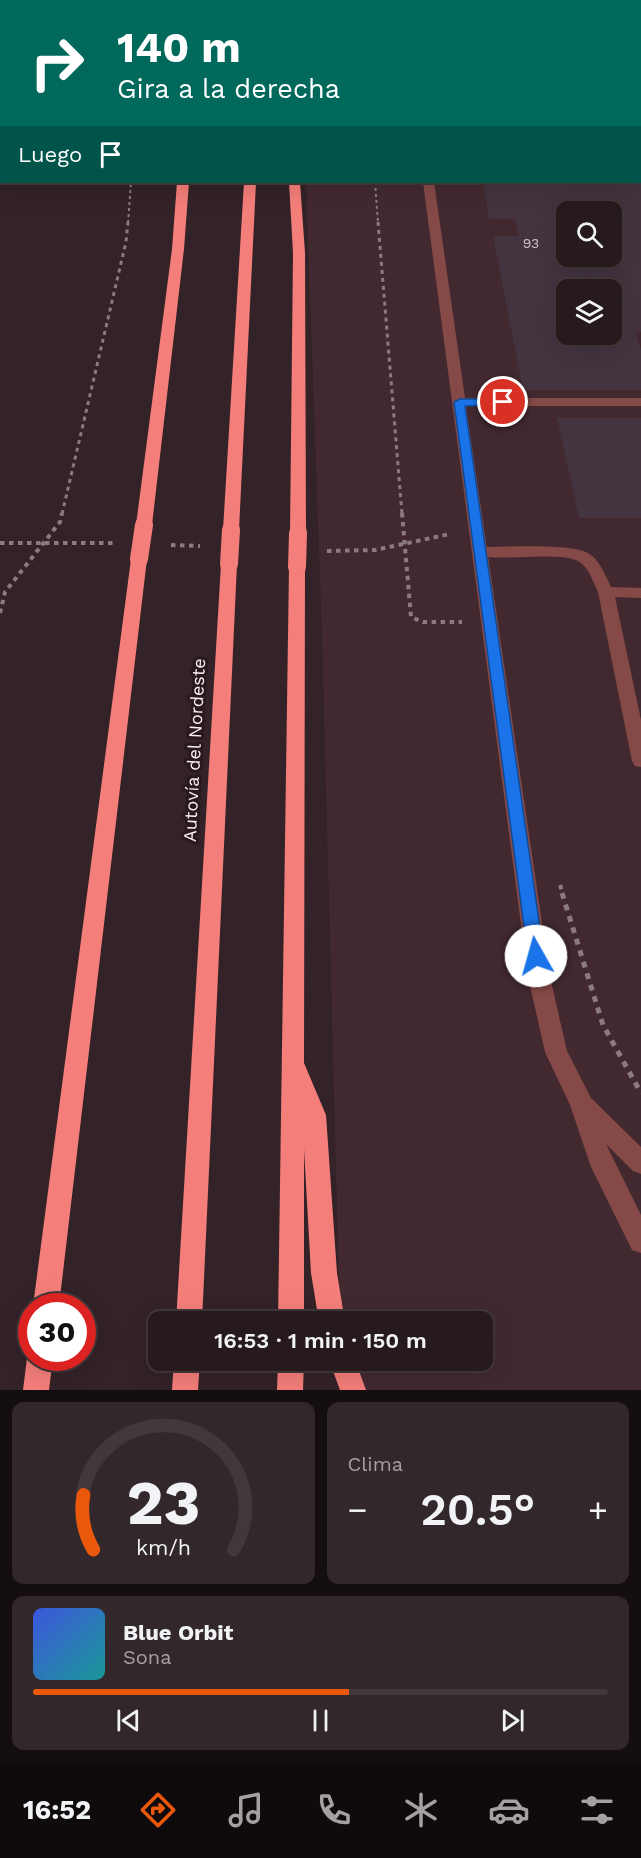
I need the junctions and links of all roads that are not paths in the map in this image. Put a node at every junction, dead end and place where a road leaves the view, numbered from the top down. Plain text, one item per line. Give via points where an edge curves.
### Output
1 (183, 183) edge
2 (250, 183) edge
3 (294, 183) edge
4 (428, 183) edge
5 (460, 402) junction
6 (641, 402) edge
7 (481, 552) junction
8 (606, 592) junction
9 (641, 593) edge
10 (641, 761) edge
11 (293, 1062) junction
12 (581, 1103) junction
13 (641, 1163) edge
14 (641, 1241) edge
15 (48, 1293) edge
16 (190, 1311) edge
17 (291, 1311) edge
18 (330, 1311) edge
19 (38, 1371) edge
20 (186, 1371) edge
21 (291, 1371) edge
22 (346, 1371) edge
23 (36, 1390) edge
24 (185, 1390) edge
25 (290, 1390) edge
26 (353, 1390) edge

1 - 15 highway, bridge via 178,249
2 - 16 highway, Autovía del Nordeste, bridge
3 - 11 highway, bridge via 299,253
4 - 5 street
5 - 6 street
5 - 7 street
7 - 8 lane via 582,556 593,566
7 - 12 street via 539,977 556,1052
8 - 9 lane
8 - 10 lane
11 - 17 highway
11 - 18 highway via 314,1115 324,1273
12 - 13 street
12 - 14 street via 599,1159
19 - 23 highway
20 - 24 highway
21 - 25 highway
22 - 26 highway

